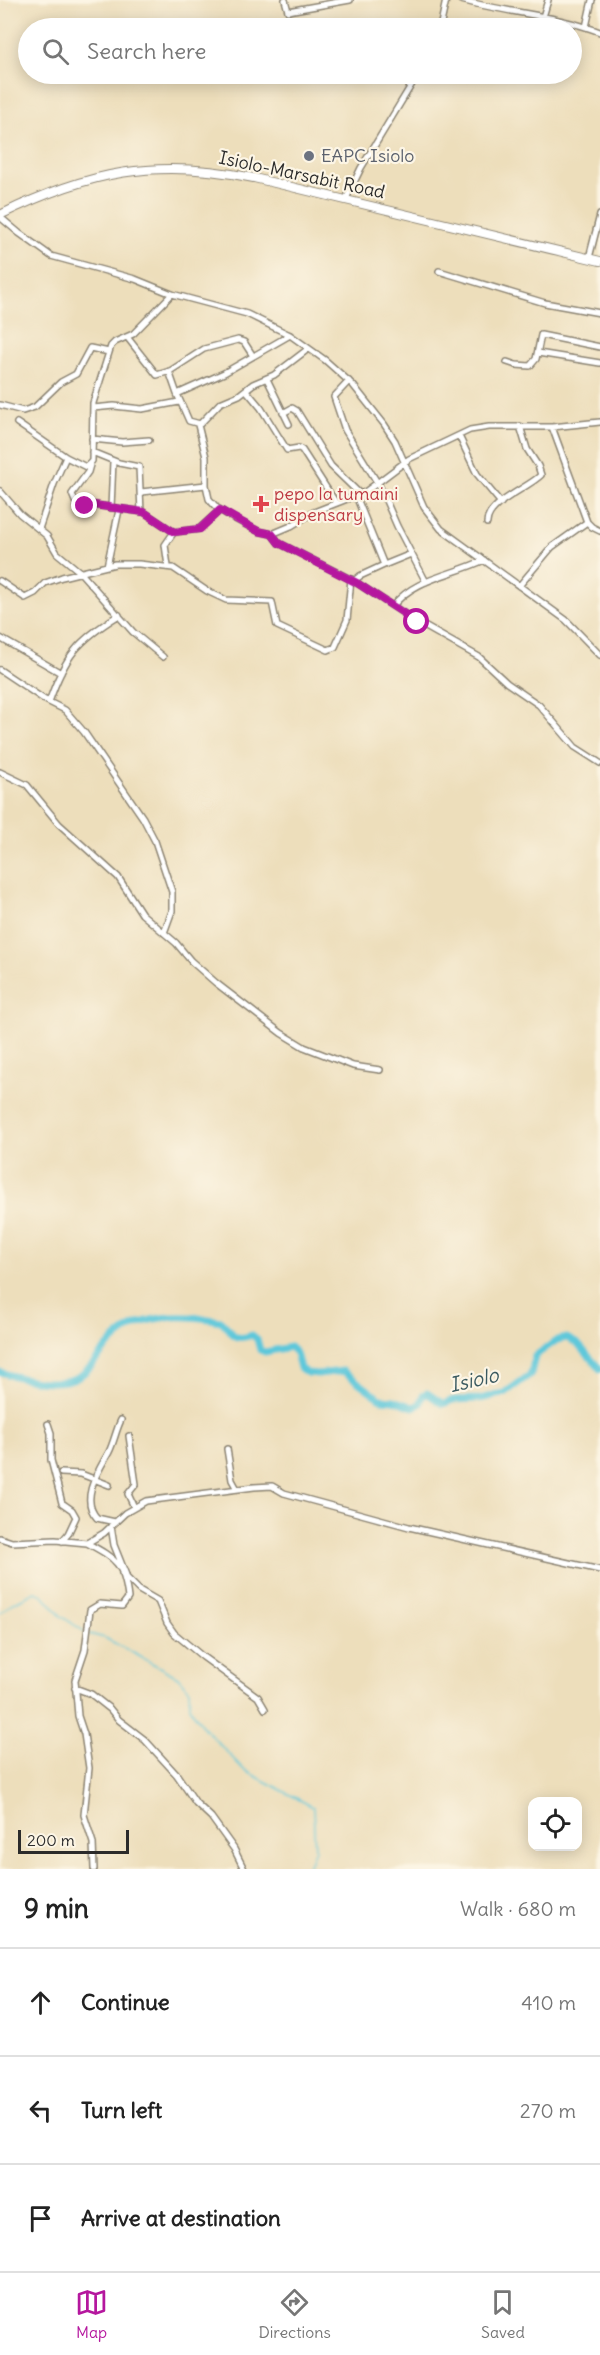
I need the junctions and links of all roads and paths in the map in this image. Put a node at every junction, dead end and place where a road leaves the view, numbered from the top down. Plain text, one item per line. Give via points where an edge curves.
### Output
1 (285, 0) edge
2 (350, 0) edge
3 (446, 0) edge
4 (461, 0) edge
5 (548, 0) edge
6 (592, 0) edge
7 (543, 17) junction
8 (442, 18) edge
9 (547, 18) edge
10 (582, 26) edge
11 (586, 27) junction
12 (600, 32) edge
13 (412, 84) edge
14 (346, 199) junction
15 (600, 215) edge
16 (0, 216) edge
17 (589, 258) junction
18 (600, 261) edge
19 (439, 271) dead end
20 (172, 294) junction
21 (600, 313) edge
22 (290, 335) junction
23 (127, 337) junction
24 (600, 347) edge
25 (308, 349) junction
26 (109, 352) junction
27 (538, 353) junction
28 (254, 356) junction
29 (507, 362) dead end
30 (600, 363) edge
31 (169, 371) junction
32 (267, 379) junction
33 (349, 381) junction
34 (246, 390) junction
35 (177, 394) junction
36 (179, 402) junction
37 (0, 405) edge
38 (93, 408) junction
39 (283, 413) junction
40 (600, 422) edge
41 (17, 423) dead end
42 (289, 424) dead end
43 (198, 425) junction
44 (520, 426) junction
45 (552, 427) junction
46 (459, 436) junction
47 (92, 439) junction
48 (148, 441) dead end
49 (92, 452) junction
50 (66, 458) junction
51 (113, 461) junction
52 (403, 463) junction
53 (90, 465) junction
54 (378, 482) junction
55 (206, 485) junction
56 (141, 492) junction
57 (1, 495) edge
58 (358, 495) junction
59 (501, 503) junction
60 (336, 504) junction
61 (111, 508) junction
62 (119, 510) junction
63 (220, 510) junction
64 (141, 512) junction
65 (587, 522) junction
66 (487, 524) dead end
67 (39, 529) junction
68 (600, 531) edge
69 (174, 532) junction
70 (272, 534) junction
71 (411, 554) junction
72 (484, 560) junction
73 (384, 565) junction
74 (107, 566) junction
75 (168, 566) junction
76 (80, 572) junction
77 (353, 580) junction
78 (0, 581) edge
79 (426, 582) junction
80 (519, 586) junction
81 (393, 606) junction
82 (118, 615) junction
83 (0, 638) edge
84 (598, 648) edge
85 (600, 655) edge
86 (163, 657) dead end
87 (0, 670) edge
88 (61, 673) junction
89 (49, 702) junction
90 (600, 763) edge
91 (0, 772) edge
92 (164, 933) junction
93 (380, 1070) dead end
94 (121, 1420) dead end
95 (48, 1424) dead end
96 (129, 1436) dead end
97 (227, 1449) dead end
98 (61, 1473) dead end
99 (94, 1479) junction
100 (109, 1485) dead end
101 (237, 1489) junction
102 (134, 1507) junction
103 (113, 1524) junction
104 (0, 1539) edge
105 (62, 1540) junction
106 (87, 1543) junction
107 (600, 1570) edge
108 (124, 1574) junction
109 (75, 1688) junction
110 (265, 1709) dead end
111 (94, 1869) edge
112 (244, 1869) edge

1 - 2 street via 288,11
3 - 8 street
4 - 7 street
5 - 7 street
6 - 11 street
7 - 9 street
10 - 11 street
11 - 12 street
13 - 14 street
14 - 16 highway, Isiolo-Marsabit Road via 225,172 152,168 70,184
14 - 17 highway, Isiolo-Marsabit Road
15 - 17 street
16 - 20 street via 51,256 135,279
17 - 18 highway, Isiolo-Marsabit Road
19 - 21 street via 546,303
20 - 22 street via 240,311
20 - 23 street
22 - 25 street
22 - 28 street
23 - 26 street via 114,343
23 - 31 street via 156,374
24 - 27 street via 541,335
25 - 32 street
25 - 33 street
26 - 37 street via 90,348 75,375 61,382 36,407 23,411
26 - 38 street
27 - 29 street via 529,366
27 - 30 street
28 - 31 street via 238,340 199,351
28 - 35 street
31 - 35 street
32 - 34 street
32 - 39 street
33 - 52 street via 384,424
33 - 54 street via 335,396 336,408 346,433
34 - 43 street via 217,405
34 - 60 street via 286,449 302,450
35 - 36 street
36 - 38 street via 142,409
36 - 43 street via 189,421
38 - 47 street
39 - 42 street
39 - 58 street via 292,408 297,411 331,466
40 - 45 street
41 - 50 street
43 - 55 street via 206,457
44 - 45 street
44 - 46 street via 470,430
44 - 59 street via 541,474
45 - 65 street
46 - 52 street
46 - 59 street via 477,474
47 - 48 street
47 - 49 street
49 - 51 street
49 - 53 street
50 - 53 street
50 - 67 street
51 - 56 street via 139,467
51 - 61 street
52 - 54 street
52 - 72 street via 430,518
53 - 61 street via 72,493 75,504
54 - 58 street
54 - 71 street
55 - 56 street
55 - 63 street via 209,498
56 - 64 street
57 - 67 street
58 - 60 street
58 - 73 street
59 - 66 street via 488,517
60 - 70 street
61 - 62 street
62 - 64 street
62 - 74 street
63 - 69 street via 200,529
63 - 70 street via 258,531
64 - 69 street
65 - 68 street
65 - 80 street via 552,547
67 - 76 street via 57,553
69 - 75 street via 165,545
70 - 77 street via 279,543
71 - 73 street
71 - 79 street
72 - 79 street
72 - 80 street
73 - 77 street
74 - 75 street
74 - 76 street
75 - 77 street via 226,600 271,601 277,626 328,650 335,647 344,627
76 - 78 street via 48,582 25,598
76 - 82 street
77 - 81 street
79 - 81 street
80 - 84 street
81 - 90 street via 479,657 539,705 575,747
82 - 86 street
82 - 88 street via 76,646
83 - 88 street
84 - 85 street
87 - 89 street
88 - 89 street
89 - 92 street via 77,722 151,831 172,892 172,911
91 - 92 street via 27,785 59,824 113,871 142,914
92 - 93 street via 204,973 281,1033 318,1053
94 - 99 street
95 - 105 street via 51,1460 62,1503 76,1517
96 - 102 street via 136,1484 128,1494
97 - 101 street
98 - 99 street
99 - 100 street
99 - 103 street via 90,1498 93,1514
101 - 102 street via 154,1499
101 - 107 street via 272,1486 284,1493 401,1525
102 - 103 street
103 - 106 street
103 - 108 street via 114,1545
104 - 105 street
105 - 106 street
106 - 108 street via 111,1556
108 - 109 street via 127,1602 119,1607 100,1604 90,1610
108 - 110 street via 139,1590 158,1601 174,1633 258,1697
109 - 111 street via 89,1768 84,1815 93,1843
109 - 112 street via 91,1694 145,1740 211,1817

